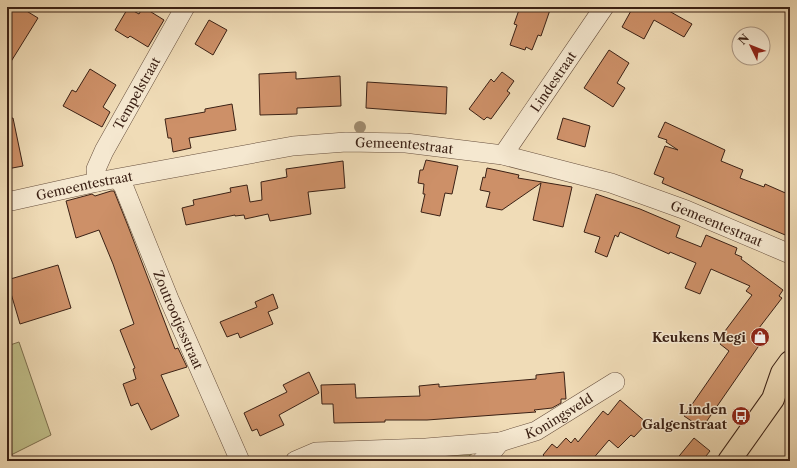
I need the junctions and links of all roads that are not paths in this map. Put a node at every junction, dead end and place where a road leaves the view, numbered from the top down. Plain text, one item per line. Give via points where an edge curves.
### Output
1 (184, 7) edge
2 (604, 7) edge
3 (503, 155) junction
4 (117, 179) junction
5 (97, 182) junction
6 (7, 202) edge
7 (790, 254) edge
8 (790, 362) edge
9 (615, 382) dead end
10 (782, 393) edge
11 (500, 442) junction
12 (426, 448) junction
13 (240, 461) edge
14 (295, 461) edge
15 (441, 461) edge
16 (482, 461) edge
17 (729, 461) edge

1 - 5 street, Tempelstraat via 104,152 96,169
2 - 3 street, Lindestraat
3 - 4 street, Gemeentestraat via 406,143 346,142 293,146
3 - 7 street, Gemeentestraat via 565,170 648,196
4 - 5 street, Gemeentestraat
4 - 13 street, Zoutrootjesstraat via 123,185
5 - 6 street, Gemeentestraat
8 - 10 main road via 782,373
9 - 11 street, Koningsveld via 536,431
10 - 17 main road
11 - 12 street, Koningsveld
11 - 16 street
12 - 14 street, Koningsveld via 316,452
12 - 15 street

